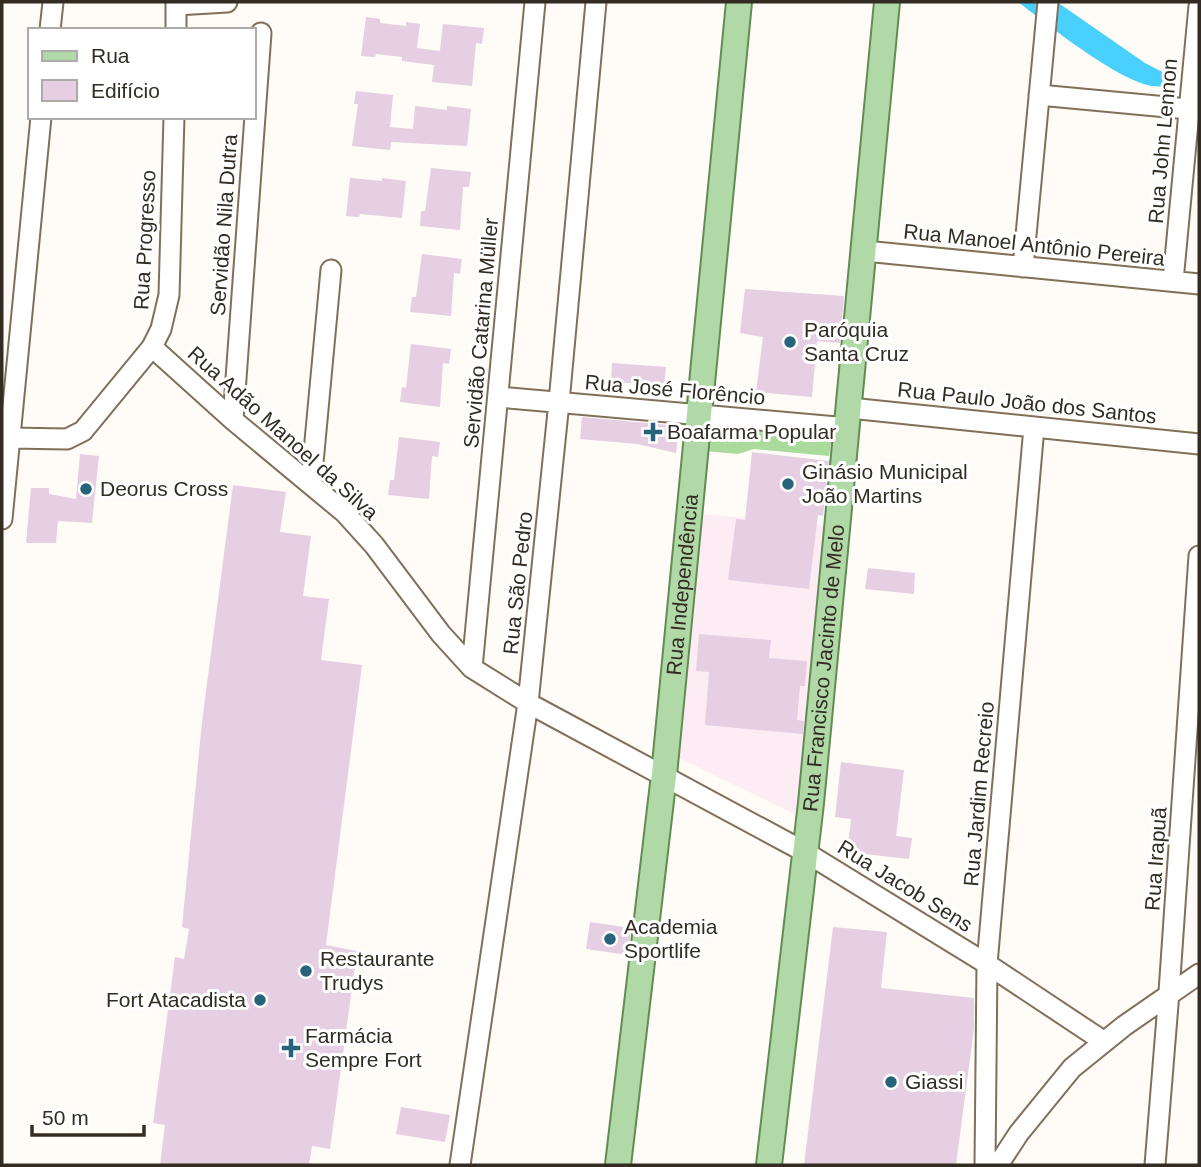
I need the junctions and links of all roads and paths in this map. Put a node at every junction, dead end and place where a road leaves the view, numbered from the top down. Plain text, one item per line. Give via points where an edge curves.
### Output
1 (53, 2) edge
2 (227, 2) edge
3 (536, 2) edge
4 (596, 2) edge
5 (738, 2) edge
6 (887, 2) edge
7 (1048, 2) edge
8 (176, 3) edge
9 (1199, 6) edge
10 (50, 28) edge
11 (176, 28) edge
12 (261, 33) dead end
13 (1039, 95) junction
14 (256, 102) edge
15 (1194, 110) edge
16 (41, 119) edge
17 (174, 119) edge
18 (255, 119) edge
19 (865, 251) junction
20 (1023, 267) junction
21 (331, 270) dead end
22 (1173, 281) junction
23 (1199, 284) edge
24 (152, 347) junction
25 (498, 397) junction
26 (559, 402) junction
27 (699, 415) junction
28 (849, 418) junction
29 (233, 420) junction
30 (1034, 427) junction
31 (10, 438) junction
32 (1199, 444) edge
33 (311, 484) junction
34 (2, 519) edge
35 (1199, 556) edge
36 (472, 668) junction
37 (528, 703) junction
38 (664, 775) junction
39 (805, 852) junction
40 (987, 964) junction
41 (1199, 974) edge
42 (1170, 992) junction
43 (1103, 1041) junction
44 (460, 1165) edge
45 (618, 1165) edge
46 (769, 1165) edge
47 (985, 1165) edge
48 (998, 1165) edge
49 (1155, 1165) edge

1 - 10 street
2 - 8 street
3 - 25 street, Servidão Catarina Müller
4 - 26 street, Rua São Pedro
5 - 27 main road, Rua Independência
6 - 19 main road, Rua Francisco Jacinto de Melo
7 - 13 street
8 - 11 street
9 - 15 street, Rua John Lennon
12 - 14 street, Servidão Nila Dutra
13 - 15 street
13 - 20 street
15 - 22 street, Rua John Lennon
16 - 31 street
17 - 24 street, Rua Progresso via 169,295
18 - 29 street, Servidão Nila Dutra
19 - 20 street, Rua Manoel Antônio Pereira
19 - 28 main road, Rua Francisco Jacinto de Melo
20 - 22 street, Rua Manoel Antônio Pereira
21 - 33 street
22 - 23 street, Rua Manoel Antônio Pereira
24 - 29 street, Rua Adão Manoel da Silva
24 - 31 street, Rua Progresso via 83,431 67,439
25 - 26 street, Rua José Florêncio
25 - 36 street, Servidão Catarina Müller
26 - 27 street, Rua José Florêncio
26 - 37 street, Rua São Pedro
27 - 28 street, Rua José Florêncio
27 - 38 main road, Rua Independência
28 - 30 street, Rua Paulo João dos Santos
28 - 39 main road, Rua Francisco Jacinto de Melo
29 - 33 street, Rua Adão Manoel da Silva
30 - 32 street, Rua Paulo João dos Santos
30 - 40 street, Rua Jardim Recreio
31 - 34 street
33 - 36 street, Rua Adão Manoel da Silva via 368,538
35 - 42 street, Rua Irapuã
36 - 37 street, Rua Adão Manoel da Silva
37 - 38 street, Rua Jacob Sens
37 - 44 street, Rua São Pedro
38 - 39 street, Rua Jacob Sens
38 - 45 main road, Rua Independência
39 - 40 street, Rua Jacob Sens
39 - 46 main road, Rua Francisco Jacinto de Melo
40 - 43 street, Rua Jacob Sens
40 - 47 street, Rua Jardim Recreio
41 - 42 street
42 - 43 street
42 - 49 street, Rua Irapuã
43 - 48 street via 1059,1082

